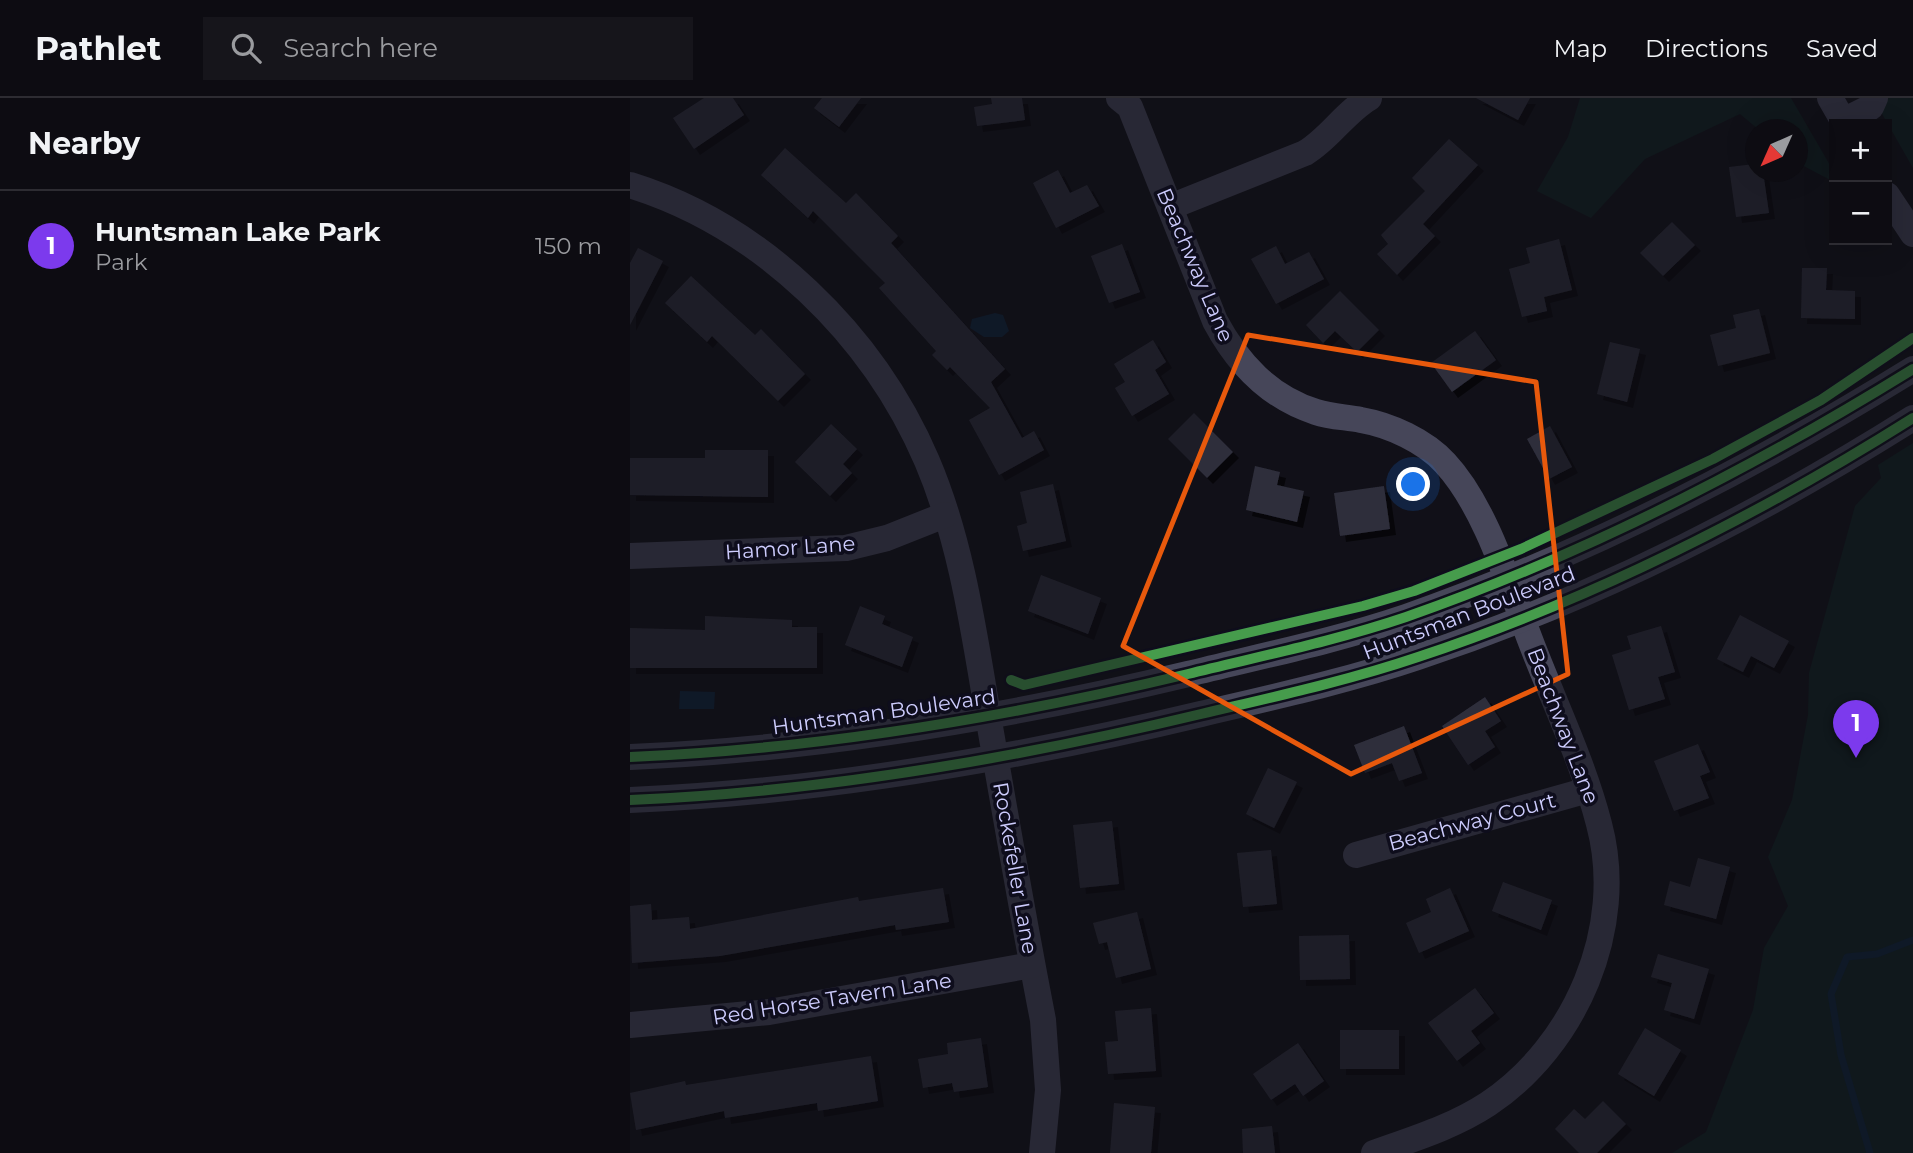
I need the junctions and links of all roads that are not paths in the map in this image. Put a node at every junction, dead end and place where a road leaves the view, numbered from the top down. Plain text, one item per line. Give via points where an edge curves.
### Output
1 (1830, 98) edge
2 (1875, 98) edge
3 (1124, 102) edge
4 (1360, 103) edge
5 (1842, 119) edge
6 (1851, 119) edge
7 (630, 184) edge
8 (1892, 202) edge
9 (1170, 207) junction
10 (1913, 234) edge
11 (1913, 369) edge
12 (1913, 418) edge
13 (945, 515) junction
14 (630, 556) edge
15 (1505, 578) junction
16 (1521, 618) junction
17 (989, 717) junction
18 (630, 757) edge
19 (996, 758) junction
20 (1588, 790) junction
21 (630, 800) edge
22 (1356, 855) dead end
23 (1032, 965) junction
24 (630, 1025) edge
25 (1042, 1153) edge
26 (1374, 1153) edge

1 - 5 street
2 - 6 street via 1871,107
3 - 9 street, Beachway Lane
4 - 9 street via 1305,153
7 - 13 street, Rockefeller Lane via 745,241 835,318 907,420
8 - 10 street
9 - 15 street, Beachway Lane via 1231,351 1252,374 1295,404 1396,430 1444,461 1476,508
11 - 15 street, Huntsman Boulevard via 1736,471
12 - 16 street, Huntsman Boulevard via 1768,502 1639,567
13 - 14 street, Hamor Lane via 846,548
13 - 17 street, Rockefeller Lane via 963,574
15 - 16 street, Beachway Lane
15 - 17 street, Huntsman Boulevard via 1405,617 1313,644
16 - 19 street, Huntsman Boulevard via 1419,657 1324,685
16 - 20 street, Beachway Lane
17 - 18 street, Huntsman Boulevard via 850,740
17 - 19 street, Rockefeller Lane
19 - 21 street, Huntsman Boulevard via 856,782
19 - 23 street, Rockefeller Lane
20 - 22 street, Beachway Court
20 - 26 street, Beachway Lane via 1600,826 1605,906 1592,969 1566,1023 1529,1071 1488,1104 1450,1125
23 - 24 street, Red Horse Tavern Lane via 769,1012
23 - 25 street, Rockefeller Lane via 1047,1053

